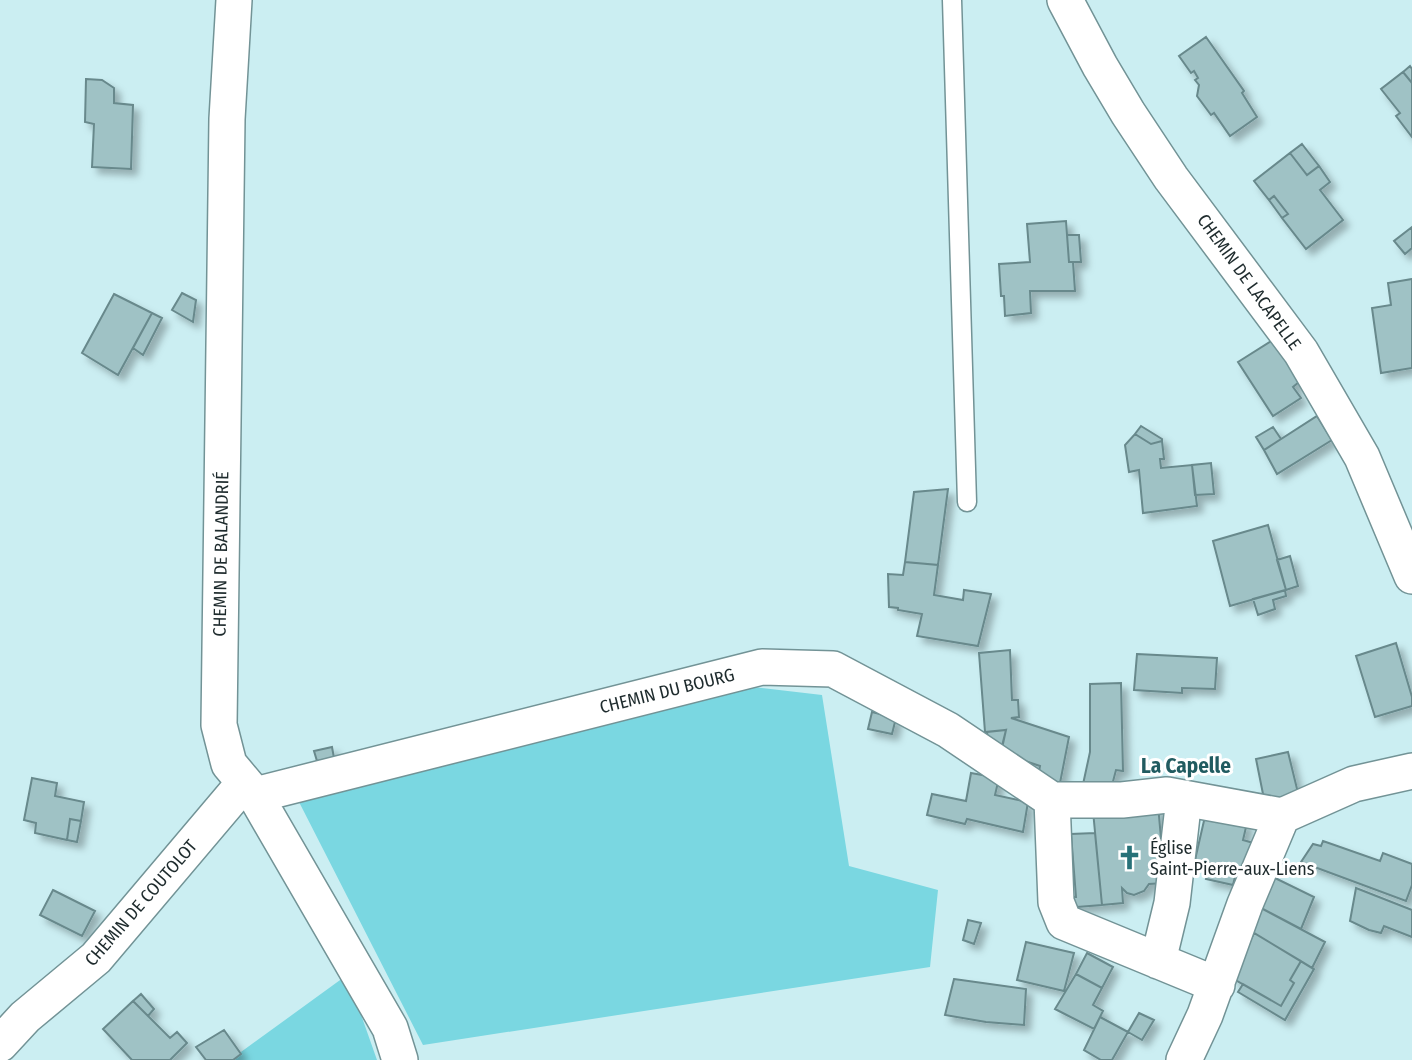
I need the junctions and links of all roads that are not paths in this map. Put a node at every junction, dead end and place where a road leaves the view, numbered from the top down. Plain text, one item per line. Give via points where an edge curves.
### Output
1 (234, 0) edge
2 (953, 0) edge
3 (1065, 0) edge
4 (967, 502) dead end
5 (1412, 576) edge
6 (1412, 771) edge
7 (250, 789) junction
8 (1064, 794) junction
9 (1184, 798) junction
10 (1282, 816) junction
11 (1158, 961) junction
12 (1217, 985) junction
13 (0, 1044) edge
14 (400, 1060) edge
15 (1184, 1060) edge

1 - 7 street, CHEMIN DE BALANDRIÉ via 227,119 219,725 229,764
2 - 4 lane
3 - 5 street, CHEMIN DE LACAPELLE via 1128,114 1301,352 1362,457
6 - 10 street via 1354,784
7 - 8 street, CHEMIN DU BOURG via 762,667 833,669
7 - 13 street, CHEMIN DE COUTOLOT via 96,958
7 - 14 street, CHEMIN DE BALANDRIÉ via 390,1028
8 - 9 street via 1122,800 1167,795
8 - 11 street via 1056,902 1063,922
9 - 10 street
9 - 11 street via 1171,903
10 - 12 street
11 - 12 street
12 - 15 street

